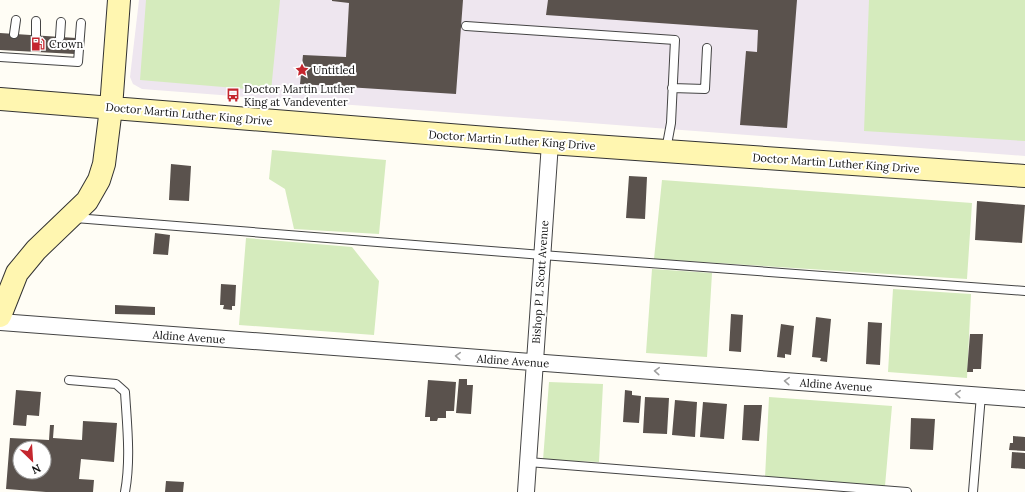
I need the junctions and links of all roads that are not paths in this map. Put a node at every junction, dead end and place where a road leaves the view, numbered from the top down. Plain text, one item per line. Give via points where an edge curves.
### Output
1 (119, 0) edge
2 (16, 20) dead end
3 (36, 21) dead end
4 (61, 22) dead end
5 (81, 22) dead end
6 (466, 26) dead end
7 (14, 34) dead end
8 (36, 35) dead end
9 (60, 37) dead end
10 (707, 48) dead end
11 (0, 57) edge
12 (672, 88) junction
13 (0, 100) edge
14 (111, 108) junction
15 (550, 143) junction
16 (665, 151) junction
17 (1025, 176) edge
18 (70, 217) junction
19 (542, 255) junction
20 (1025, 290) edge
21 (0, 316) edge
22 (0, 322) edge
23 (534, 362) junction
24 (69, 380) dead end
25 (981, 395) junction
26 (1025, 399) edge
27 (528, 462) junction
28 (125, 492) edge
29 (526, 492) edge
30 (907, 492) edge
31 (973, 492) edge

1 - 14 main road
2 - 7 lane
3 - 8 lane
4 - 9 lane
5 - 11 lane via 78,62 59,57 12,54
6 - 12 lane via 675,40
10 - 12 lane via 705,88
12 - 16 lane via 670,126
13 - 14 main road, Doctor Martin Luther King Drive
14 - 15 main road, Doctor Martin Luther King Drive
14 - 18 main road via 104,164 99,180 88,201
15 - 16 main road, Doctor Martin Luther King Drive
15 - 19 street, Bishop P L Scott Avenue
16 - 17 main road, Doctor Martin Luther King Drive
18 - 19 lane
18 - 21 main road via 36,250 17,273
19 - 20 lane
19 - 23 street, Bishop P L Scott Avenue
23 -> 22 street, Aldine Avenue
25 -> 23 street, Aldine Avenue
23 - 27 street, Bishop P L Scott Avenue
24 - 28 lane via 116,384 125,392 128,476
25 - 26 street, Aldine Avenue
25 - 31 lane
27 - 29 street, Bishop P L Scott Avenue
27 - 30 lane

